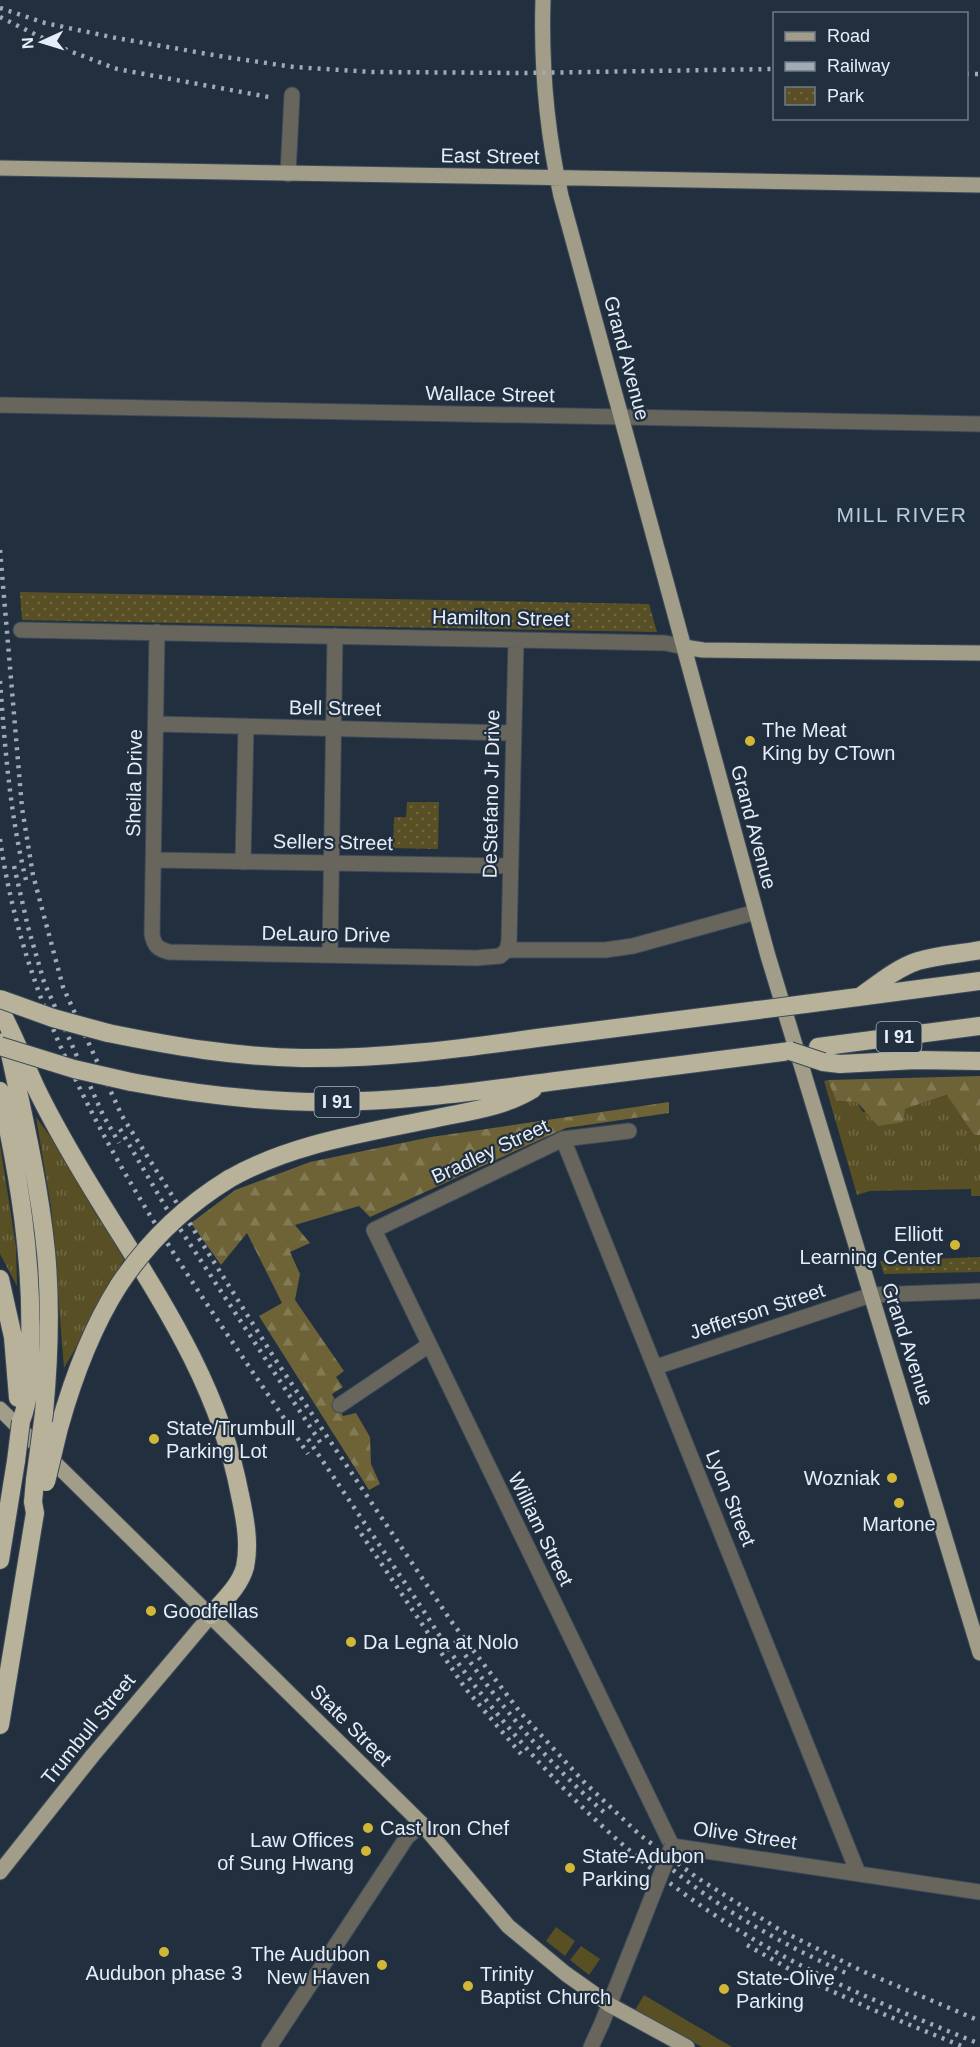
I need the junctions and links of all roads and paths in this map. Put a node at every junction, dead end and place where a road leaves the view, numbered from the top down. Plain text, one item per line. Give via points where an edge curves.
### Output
1 (543, 0) edge
2 (292, 95) dead end
3 (0, 168) edge
4 (288, 174) junction
5 (557, 177) junction
6 (980, 185) edge
7 (1, 405) edge
8 (621, 416) junction
9 (975, 424) edge
10 (21, 630) dead end
11 (157, 632) junction
12 (335, 636) junction
13 (516, 640) junction
14 (684, 647) junction
15 (980, 653) edge
16 (156, 724) junction
17 (246, 726) junction
18 (334, 729) junction
19 (514, 733) junction
20 (154, 861) junction
21 (243, 862) junction
22 (332, 863) junction
23 (511, 867) junction
24 (756, 912) junction
25 (152, 934) joint
26 (507, 950) junction
27 (980, 950) edge
28 (330, 954) junction
29 (980, 981) edge
30 (860, 997) junction
31 (0, 999) edge
32 (0, 1009) edge
33 (980, 1026) edge
34 (0, 1046) edge
35 (820, 1055) junction
36 (980, 1061) edge
37 (542, 1083) junction
38 (0, 1091) edge
39 (629, 1131) dead end
40 (563, 1139) junction
41 (374, 1230) joint
42 (0, 1279) edge
43 (980, 1291) edge
44 (870, 1295) junction
45 (429, 1345) junction
46 (656, 1367) junction
47 (23, 1391) junction
48 (340, 1405) dead end
49 (0, 1409) edge
50 (40, 1485) junction
51 (0, 1560) edge
52 (211, 1615) junction
53 (980, 1653) edge
54 (0, 1725) edge
55 (422, 1824) junction
56 (672, 1846) junction
57 (0, 1872) edge
58 (858, 1873) junction
59 (980, 1892) edge
60 (610, 2005) junction
61 (269, 2047) edge
62 (591, 2047) edge
63 (687, 2047) edge

1 - 5 main road, Grand Avenue via 544,72
2 - 4 street
3 - 4 main road, East Street
4 - 5 main road, East Street
5 - 6 main road, East Street
5 - 8 main road, Grand Avenue
7 - 8 street, Wallace Street
8 - 9 street, Wallace Street
8 - 14 main road, Grand Avenue
10 - 11 street, Hamilton Street
11 - 12 street, Hamilton Street
11 - 16 street, Sheila Drive
12 - 13 street, Hamilton Street
12 - 18 street
13 - 14 street, Hamilton Street via 665,643
13 - 19 street, DeStefano Jr Drive
14 - 15 main road, Hamilton Street
14 - 24 main road, Grand Avenue
16 - 17 street, Bell Street
16 - 20 street, Sheila Drive
17 - 18 street, Bell Street
17 - 21 street
18 - 19 street, Bell Street
18 - 22 street
19 - 23 street, DeStefano Jr Drive
20 - 21 street, Sellers Street
20 - 25 street, Sheila Drive
21 - 22 street, Sellers Street
22 - 23 street, Sellers Street
22 - 28 street
23 - 26 street, DeStefano Jr Drive
24 - 26 street, DeLauro Drive via 633,946 605,950
24 - 44 main road, Grand Avenue
25 - 28 street, DeLauro Drive via 158,949 169,952
26 - 28 street, DeLauro Drive via 500,956 476,958
27 - 30 highway via 912,964
29 - 30 highway, I 91
30 - 31 highway, I 91, bridge via 448,1050 301,1058 185,1048 108,1033
32 - 50 highway, bridge via 37,1182 46,1253 49,1334
32 - 52 highway via 59,1131 208,1387 238,1485 247,1550 241,1577
33 - 35 highway, I 91
34 - 37 highway, I 91, bridge via 131,1082 233,1097 324,1102 411,1098
35 - 36 highway via 840,1064
35 - 37 highway, I 91 via 790,1051
37 - 50 highway, bridge via 499,1105 314,1145 271,1159 200,1198 142,1254 96,1326
38 - 47 highway via 28,1253 31,1321
39 - 40 street, Bradley Street
40 - 41 street, Bradley Street
40 - 46 street, Lyon Street
41 - 45 street, William Street
42 - 47 highway
43 - 44 street, Jefferson Street
44 - 46 street, Jefferson Street
44 - 53 main road, Grand Avenue
45 - 48 street
45 - 56 street, William Street
46 - 58 street, Lyon Street
47 - 51 highway, bridge
49 - 52 main road, State Street
50 - 54 highway via 33,1502 35,1513
52 - 55 main road, State Street
52 - 57 main road, Trumbull Street
55 - 60 main road, State Street via 508,1926
55 - 61 street via 403,1843
56 - 58 street, Olive Street
56 - 60 street, Olive Street, bridge
58 - 59 street, Olive Street
60 - 62 street, Olive Street
60 - 63 main road, State Street

